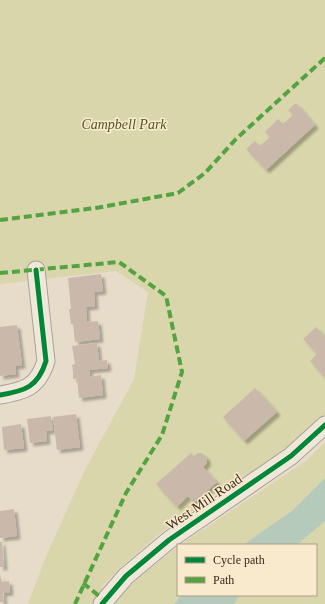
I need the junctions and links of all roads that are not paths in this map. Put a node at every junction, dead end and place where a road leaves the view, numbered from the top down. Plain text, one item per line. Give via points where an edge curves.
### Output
1 (36, 270) dead end
2 (0, 395) edge
3 (325, 425) edge
4 (102, 604) edge

1 - 2 street via 46,360 36,382 27,389
3 - 4 street, West Mill Road via 291,456 169,540 126,576

